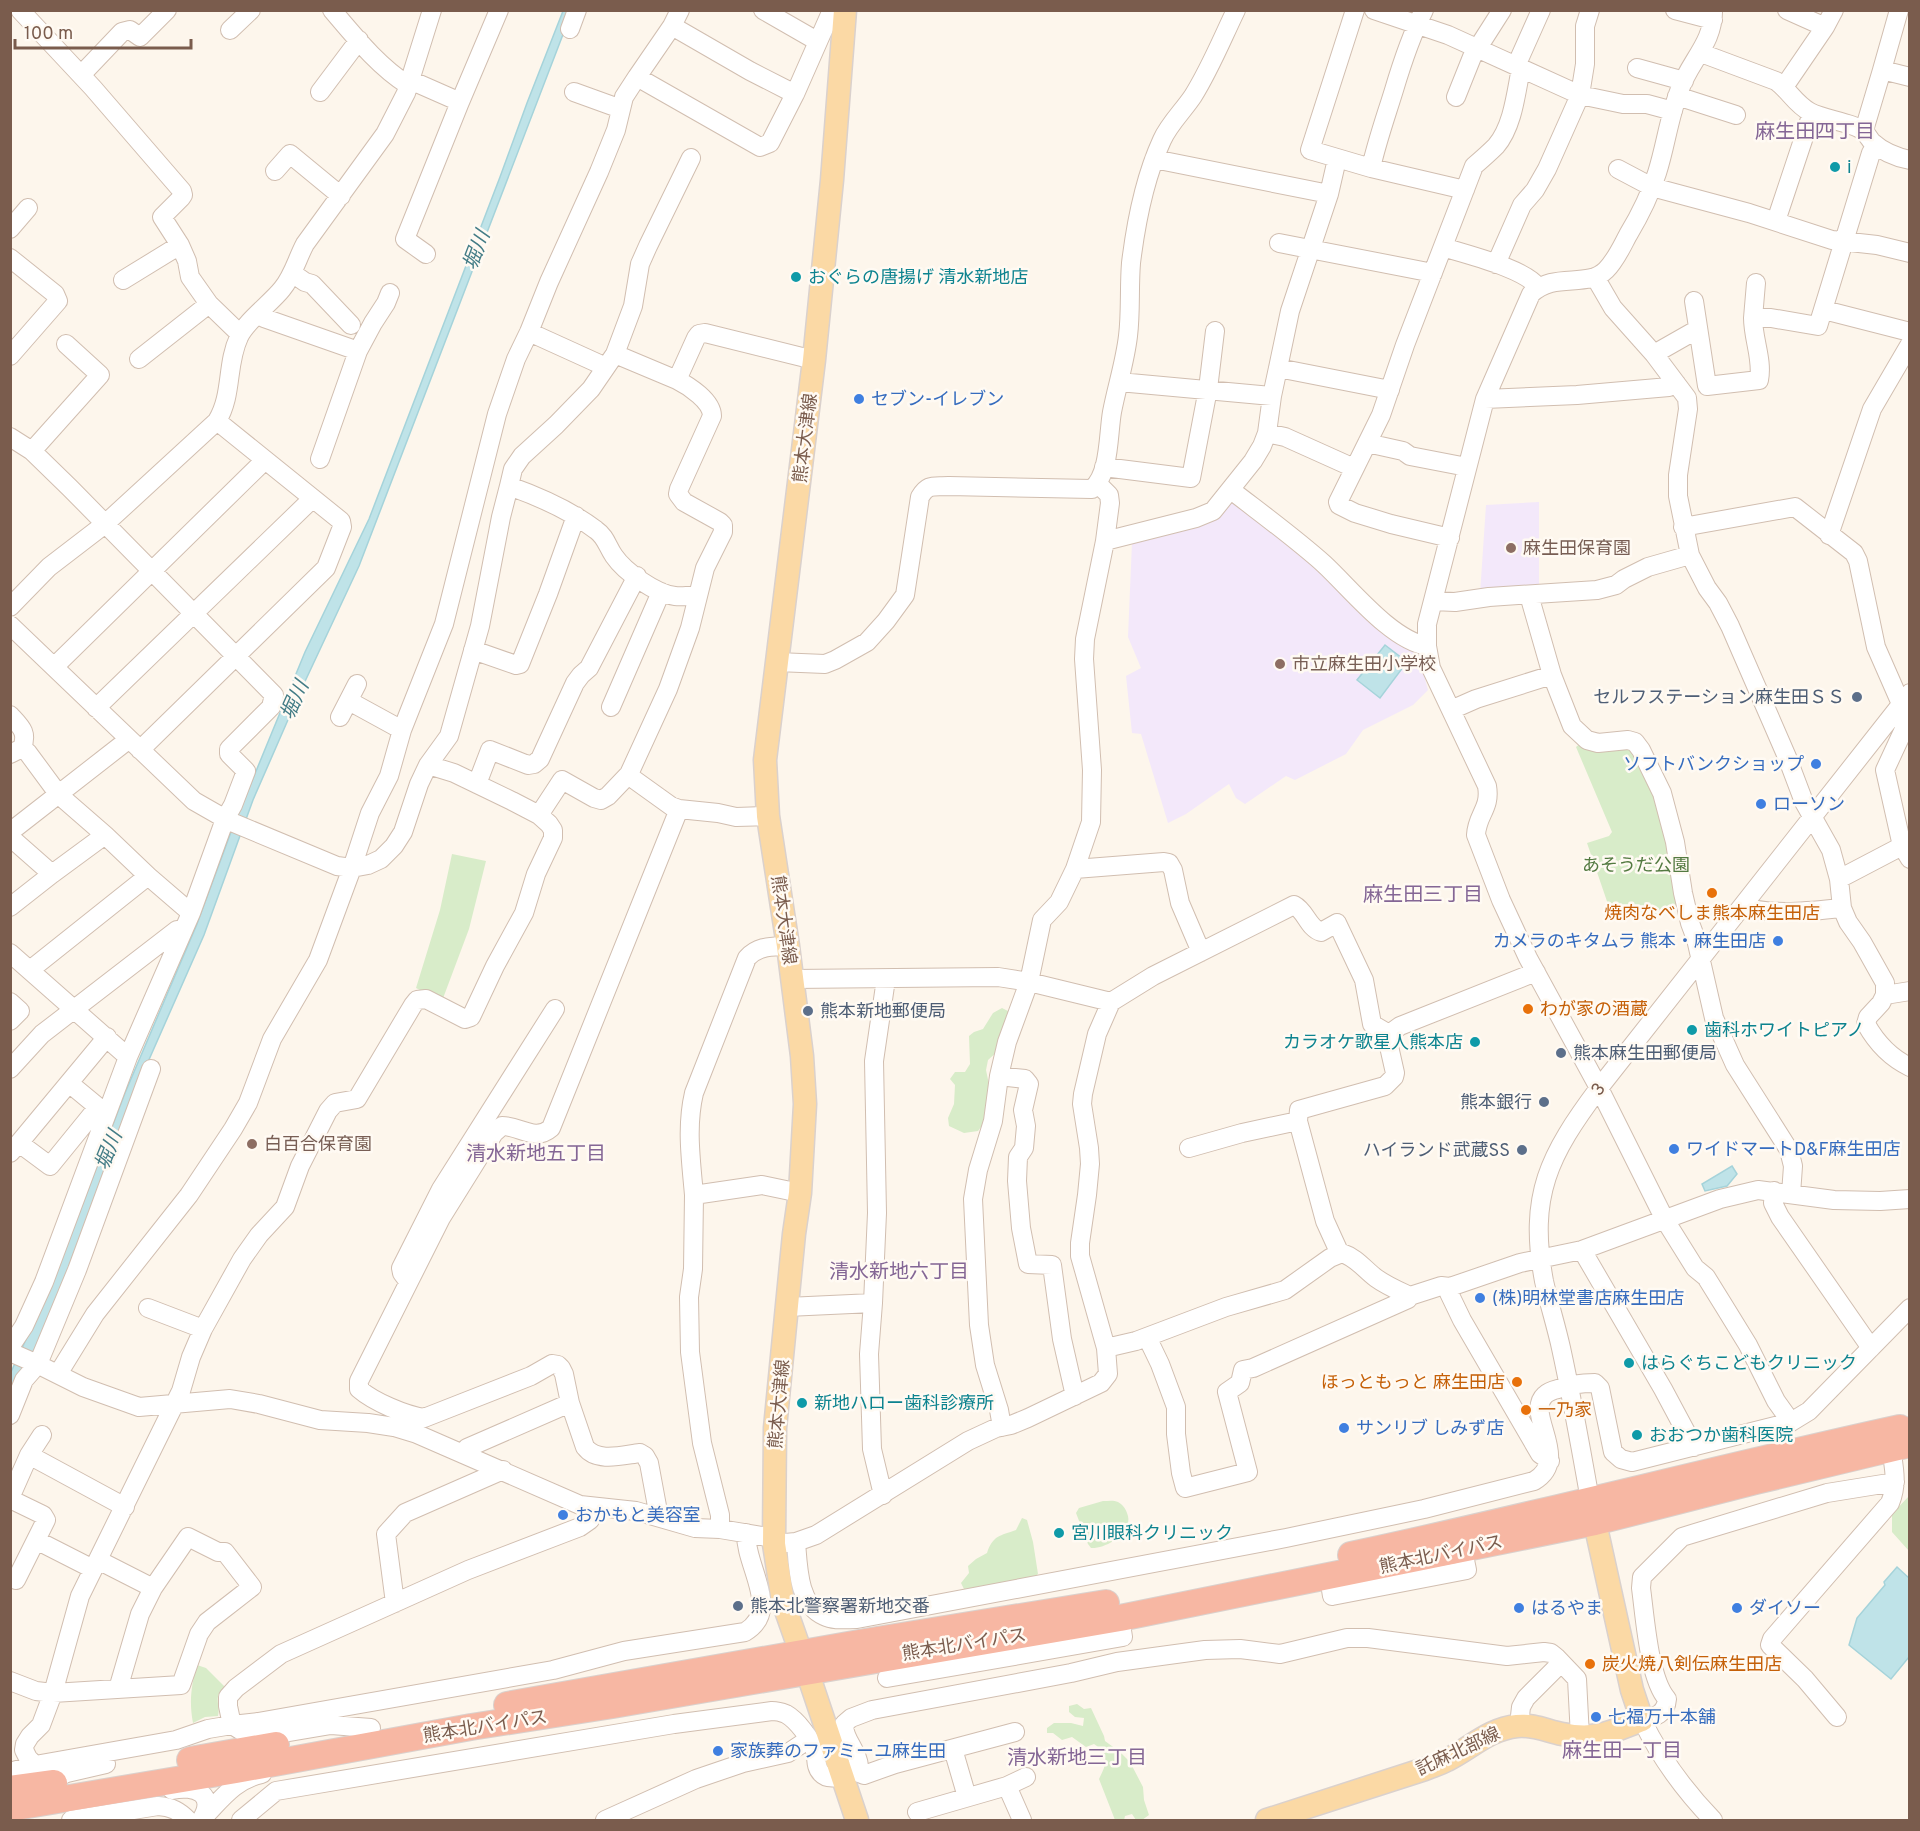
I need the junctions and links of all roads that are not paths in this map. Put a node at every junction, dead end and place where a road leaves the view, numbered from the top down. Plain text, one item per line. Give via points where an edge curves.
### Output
1 (20, 10) edge
2 (167, 10) edge
3 (251, 10) edge
4 (332, 10) edge
5 (432, 10) edge
6 (499, 10) edge
7 (577, 10) edge
8 (763, 10) edge
9 (832, 10) edge
10 (845, 10) edge
11 (1236, 10) edge
12 (1355, 10) edge
13 (1374, 10) edge
14 (1502, 10) edge
15 (1541, 10) edge
16 (1590, 10) edge
17 (1675, 10) edge
18 (1787, 10) edge
19 (1834, 10) edge
20 (1899, 10) edge
21 (1713, 15) edge
22 (676, 18) edge
23 (1420, 18) edge
24 (1825, 27) junction
25 (570, 29) dead end
26 (230, 30) dead end
27 (359, 40) junction
28 (818, 41) junction
29 (1478, 48) junction
30 (1701, 53) junction
31 (1518, 67) junction
32 (1638, 69) dead end
33 (1882, 70) junction
34 (81, 75) junction
35 (637, 77) junction
36 (1910, 77) edge
37 (409, 83) junction
38 (1784, 87) junction
39 (320, 92) dead end
40 (574, 92) dead end
41 (795, 94) junction
42 (1580, 95) junction
43 (1678, 96) junction
44 (1456, 97) dead end
45 (460, 102) junction
46 (621, 109) junction
47 (1812, 113) junction
48 (1736, 115) dead end
49 (1863, 130) junction
50 (1876, 145) junction
51 (691, 158) dead end
52 (1154, 159) junction
53 (1337, 159) junction
54 (1910, 160) edge
55 (1371, 168) junction
56 (1618, 170) dead end
57 (275, 171) dead end
58 (1652, 187) junction
59 (1465, 190) junction
60 (1329, 194) junction
61 (341, 196) junction
62 (28, 208) dead end
63 (1776, 221) junction
64 (10, 229) edge
65 (1845, 242) junction
66 (1279, 243) dead end
67 (180, 245) junction
68 (1443, 247) junction
69 (1312, 249) junction
70 (1910, 253) edge
71 (426, 254) dead end
72 (10, 258) edge
73 (1496, 264) junction
74 (292, 273) junction
75 (1433, 273) junction
76 (1595, 277) junction
77 (123, 280) dead end
78 (1756, 283) dead end
79 (1538, 287) junction
80 (390, 293) dead end
81 (1694, 301) dead end
82 (209, 304) junction
83 (1824, 310) junction
84 (259, 314) junction
85 (1753, 318) junction
86 (351, 324) dead end
87 (1698, 328) junction
88 (1215, 331) dead end
89 (529, 332) junction
90 (1910, 332) edge
91 (240, 334) junction
92 (66, 344) dead end
93 (1910, 344) edge
94 (358, 351) junction
95 (1654, 354) junction
96 (10, 356) edge
97 (139, 359) dead end
98 (610, 360) junction
99 (814, 360) junction
100 (1278, 368) junction
101 (676, 380) junction
102 (1119, 382) junction
103 (1676, 383) junction
104 (1208, 390) junction
105 (1390, 390) junction
106 (1272, 396) junction
107 (1485, 399) junction
108 (217, 421) junction
109 (1267, 433) junction
110 (10, 437) edge
111 (1367, 442) junction
112 (32, 452) junction
113 (320, 459) dead end
114 (265, 460) junction
115 (1467, 467) junction
116 (1354, 468) junction
117 (1101, 476) junction
118 (509, 486) junction
119 (1231, 490) junction
120 (312, 498) junction
121 (576, 516) junction
122 (105, 524) junction
123 (1683, 527) junction
124 (1829, 535) junction
125 (1450, 538) junction
126 (1105, 542) junction
127 (1690, 555) junction
128 (152, 571) junction
129 (637, 576) junction
130 (661, 592) junction
131 (1529, 595) junction
132 (698, 596) junction
133 (1433, 601) junction
134 (10, 607) edge
135 (194, 614) junction
136 (10, 625) edge
137 (1427, 646) junction
138 (473, 650) junction
139 (236, 656) junction
140 (777, 662) junction
141 (54, 667) junction
142 (1552, 675) junction
143 (357, 684) dead end
144 (1905, 699) edge
145 (610, 707) dead end
146 (96, 708) junction
147 (1451, 710) junction
148 (10, 715) edge
149 (402, 730) junction
150 (134, 745) junction
151 (16, 751) edge
152 (428, 765) junction
153 (629, 774) junction
154 (477, 784) junction
155 (59, 795) junction
156 (679, 809) junction
157 (539, 816) junction
158 (768, 816) junction
159 (1812, 817) junction
160 (227, 820) junction
161 (10, 832) edge
162 (105, 835) junction
163 (10, 837) edge
164 (1906, 853) edge
165 (352, 868) junction
166 (1075, 869) junction
167 (52, 874) junction
168 (148, 876) junction
169 (1839, 879) junction
170 (1743, 906) junction
171 (10, 908) edge
172 (1842, 908) junction
173 (190, 913) junction
174 (183, 930) junction
175 (788, 946) junction
176 (1202, 952) junction
177 (10, 953) edge
178 (1701, 960) junction
179 (30, 970) junction
180 (1536, 972) junction
181 (792, 979) junction
182 (886, 979) junction
183 (1029, 982) junction
184 (1910, 991) edge
185 (1885, 995) junction
186 (10, 1002) edge
187 (1111, 1002) junction
188 (555, 1009) dead end
189 (75, 1010) junction
190 (10, 1021) edge
191 (1389, 1034) junction
192 (107, 1037) junction
193 (128, 1057) junction
194 (11, 1066) edge
195 (1910, 1067) edge
196 (151, 1069) dead end
197 (999, 1076) junction
198 (69, 1083) junction
199 (1599, 1088) junction
200 (1298, 1121) junction
201 (15, 1148) edge
202 (1189, 1148) dead end
203 (800, 1192) junction
204 (1783, 1193) junction
205 (694, 1195) junction
206 (1910, 1199) edge
207 (1665, 1220) junction
208 (1582, 1250) junction
209 (1340, 1254) junction
210 (1541, 1259) junction
211 (408, 1281) junction
212 (1450, 1287) junction
213 (1410, 1296) junction
214 (873, 1303) junction
215 (787, 1307) junction
216 (148, 1308) dead end
217 (1910, 1308) edge
218 (203, 1329) junction
219 (1147, 1337) junction
220 (1106, 1348) junction
221 (1870, 1348) junction
222 (11, 1351) edge
223 (37, 1363) junction
224 (58, 1374) junction
225 (1569, 1384) junction
226 (1075, 1396) junction
227 (175, 1403) junction
228 (570, 1403) junction
229 (10, 1415) edge
230 (1791, 1422) junction
231 (1910, 1426) edge
232 (1002, 1427) junction
233 (42, 1435) dead end
234 (1694, 1446) junction
235 (1900, 1446) edge
236 (464, 1453) junction
237 (29, 1455) junction
238 (1550, 1461) junction
239 (503, 1470) junction
240 (1895, 1482) junction
241 (883, 1495) junction
242 (10, 1498) edge
243 (125, 1507) junction
244 (595, 1507) junction
245 (1593, 1511) junction
246 (659, 1517) junction
247 (720, 1529) junction
248 (746, 1533) junction
249 (36, 1540) junction
250 (781, 1542) junction
251 (95, 1564) junction
252 (16, 1580) dead end
253 (153, 1588) junction
254 (395, 1603) junction
255 (966, 1655) junction
256 (804, 1663) junction
257 (1561, 1663) junction
258 (887, 1678) dead end
259 (10, 1681) edge
260 (118, 1689) junction
261 (53, 1693) junction
262 (1837, 1717) dead end
263 (1642, 1720) junction
264 (232, 1725) junction
265 (1519, 1725) junction
266 (1015, 1732) dead end
267 (30, 1736) junction
268 (373, 1736) junction
269 (1580, 1737) junction
270 (808, 1739) junction
271 (10, 1742) edge
272 (953, 1749) junction
273 (848, 1774) junction
274 (1026, 1777) dead end
275 (1007, 1786) junction
276 (22, 1790) edge
277 (967, 1797) junction
278 (917, 1812) dead end
279 (200, 1820) edge
280 (71, 1821) edge
281 (188, 1821) edge
282 (241, 1821) edge
283 (605, 1821) edge
284 (856, 1821) edge
285 (1022, 1821) edge
286 (1266, 1821) edge
287 (1713, 1821) edge

1 - 34 street
2 - 34 street via 140,37 130,30 122,32
3 - 26 street
4 - 27 street
5 - 37 street
6 - 45 street
7 - 25 street
8 - 28 street
9 - 28 street
10 - 99 main road, 熊本大津線
11 - 52 street via 1205,75 1167,130
12 - 53 street via 1310,150
13 - 23 street
14 - 29 street
15 - 31 street
16 - 42 street via 1585,26
17 - 21 street
18 - 24 street
19 - 24 street
20 - 33 street
21 - 30 street
22 - 35 street
22 - 41 street via 750,71
23 - 29 street
23 - 55 street
24 - 38 street
27 - 37 street via 396,78
27 - 39 street
28 - 41 street
29 - 31 street
29 - 44 street
30 - 38 street
30 - 43 street
31 - 42 street
31 - 59 street via 1503,134 1474,166
32 - 43 street
33 - 36 street
33 - 49 street
34 - 67 street via 182,191 181,198 162,217
35 - 41 street via 760,147 770,143
35 - 46 street
37 - 45 street
37 - 61 street via 385,134
38 - 47 street via 1799,106
40 - 46 street
42 - 43 street via 1623,104 1647,104
42 - 73 street via 1547,169 1522,205
43 - 48 street
43 - 58 street
45 - 71 street via 405,239
46 - 89 street via 599,172
47 - 49 street
47 - 63 street
49 - 50 street
50 - 54 street
50 - 65 street
51 - 98 street via 640,264 633,306
52 - 60 street
52 - 102 street via 1136,229 1128,335
53 - 55 street
53 - 60 street
55 - 59 street
56 - 58 street
57 - 61 street via 290,154
58 - 63 street
58 - 76 street via 1616,256
59 - 68 street
60 - 69 street
61 - 74 street via 305,244
62 - 64 street
63 - 65 street
65 - 70 street via 1877,244
65 - 83 street
66 - 69 street
67 - 77 street
67 - 82 street via 190,277
68 - 73 street
68 - 75 street
69 - 75 street
69 - 100 street via 1290,311
72 - 96 street via 55,294 58,301
73 - 79 street via 1531,279
74 - 84 street
74 - 86 street via 312,284
75 - 105 street
76 - 79 street
76 - 95 street via 1613,308
78 - 85 street
79 - 107 street via 1531,294
80 - 94 street
81 - 87 street
82 - 91 street
82 - 97 street
83 - 85 street via 1818,326
83 - 90 street
84 - 91 street
84 - 94 street
85 - 87 street via 1761,369 1759,381 1707,386
87 - 95 street
88 - 104 street
89 - 98 street
89 - 149 street via 497,414 444,624
91 - 108 street via 228,395
92 - 112 street via 100,375
93 - 124 street via 1872,409
94 - 113 street
95 - 103 street
98 - 101 street
98 - 118 street via 591,389 522,456 513,469
99 - 101 street via 705,333 696,338
99 - 140 main road, 熊本大津線
100 - 105 street
100 - 106 street
101 - 132 street via 690,388 712,411 678,494 724,528 705,568
102 - 104 street
102 - 117 street
103 - 107 street via 1669,387 1577,395
103 - 123 street via 1687,398 1688,409 1678,475
104 - 106 street
104 - 117 street via 1191,478
105 - 111 street
106 - 109 street
107 - 115 street
108 - 114 street
108 - 122 street
109 - 116 street via 1285,437
109 - 119 street via 1253,461
110 - 112 street
111 - 115 street via 1410,456
111 - 116 street
112 - 122 street
114 - 120 street
114 - 128 street
115 - 125 street
116 - 125 street via 1339,505 1391,524
117 - 126 street via 1110,504
117 - 140 street via 1092,489 925,489 920,497 905,595 886,621 867,642 835,660
118 - 121 street via 541,497
118 - 138 street
119 - 126 street via 1213,511
119 - 137 street via 1324,564 1384,622 1417,644
120 - 135 street
120 - 139 street via 341,521 326,568
121 - 129 street via 608,540 613,555
121 - 138 street via 520,664
122 - 128 street
122 - 134 street via 49,567
123 - 124 street via 1795,507
123 - 127 street
124 - 144 street via 1854,553 1858,561 1876,647
125 - 133 street
126 - 166 street via 1084,659 1092,770 1091,822
127 - 131 street via 1648,567 1616,585 1597,590
127 - 159 street via 1730,626
128 - 135 street
128 - 141 street
129 - 130 street
129 - 154 street via 589,668 575,683 540,759 528,765 490,750
130 - 132 street via 677,597
130 - 145 street
131 - 133 street
131 - 142 street
132 - 153 street via 668,689
133 - 137 street
135 - 139 street
135 - 146 street
136 - 141 street
137 - 147 street via 1431,668
138 - 152 street via 449,736
139 - 150 street
139 - 160 street via 274,695 272,707 229,749 229,754 246,771
140 - 158 main road, 熊本大津線 via 766,742
141 - 146 street
142 - 147 street
142 - 178 street via 1578,733 1598,743 1628,740 1641,750 1662,793
143 - 149 street via 344,709
144 - 159 street, 3
144 - 164 street via 1904,729 1885,770
146 - 150 street
147 - 180 street via 1487,786 1489,798 1476,835 1501,900
148 - 151 street via 22,728 25,739
149 - 165 street via 389,776 370,813
150 - 155 street
150 - 160 street via 194,801
151 - 155 street via 28,753
152 - 154 street
152 - 165 street via 400,840 381,860
153 - 156 street
153 - 157 street via 601,800 562,780
154 - 157 street
155 - 161 street
155 - 162 street
156 - 158 street via 736,817
156 - 211 street via 551,1128 537,1135 501,1126 494,1133 441,1218
157 - 218 street via 554,830 553,838 524,913 471,1017 465,1019 426,999 417,1000 357,1099 335,1103 328,1111 300,1166 285,1207 242,1259
158 - 175 main road, 熊本大津線
159 - 169 street via 1831,850
159 - 170 street, 3
160 - 165 street via 337,866
160 - 173 street
162 - 167 street
162 - 168 street
163 - 167 street
164 - 169 street
165 - 224 street via 318,960 272,1039 235,1126 189,1195 95,1314
166 - 176 street via 1169,863 1180,903
166 - 183 street via 1059,902 1042,920
167 - 171 street
168 - 173 street
168 - 179 street
169 - 172 street
170 - 172 street via 1776,911
170 - 178 street, 3
172 - 185 street via 1880,971
173 - 174 street
174 - 189 street via 177,930
174 - 193 street
175 - 181 main road, 熊本大津線
175 - 205 street via 754,950 747,958 694,1093 689,1132
176 - 187 street
176 - 191 street via 1291,906 1299,908 1321,932 1337,923 1364,980 1372,1024
177 - 179 street
178 - 199 street, 3
178 - 204 street via 1714,1017 1735,1065 1790,1150 1793,1166
179 - 189 street
180 - 191 street via 1400,1026
180 - 199 street
181 - 182 street
181 - 203 main road, 熊本大津線 via 805,1104
182 - 183 street via 998,977
182 - 214 street via 874,1061 877,1213
183 - 187 street
183 - 197 street via 1006,1042
184 - 185 street
185 - 195 street via 1866,1024 1895,1061
186 - 190 street via 20,1011
187 - 220 street via 1097,1034 1082,1104 1090,1164 1080,1256
188 - 211 street via 441,1190 400,1268
189 - 192 street
189 - 194 street via 42,1034
191 - 200 street via 1395,1073 1385,1086 1299,1110
192 - 193 street
192 - 198 street
193 - 222 street via 44,1282
196 - 223 street via 81,1260
197 - 226 street via 1025,1078 1029,1084 1023,1110 1024,1148 1018,1157 1022,1228 1028,1264 1052,1265
197 - 232 street via 993,1121 973,1199 979,1325
198 - 201 street
198 - 201 street via 98,1107 50,1166
199 - 207 street
199 - 210 street, 3 via 1552,1158 1539,1210
200 - 202 street
200 - 209 street via 1325,1221
203 - 205 street via 762,1185
203 - 215 main road, 熊本大津線
204 - 206 street via 1834,1200
204 - 207 street via 1743,1193
204 - 221 street via 1773,1203 1780,1217
205 - 247 street via 690,1352 702,1443
207 - 208 street
207 - 230 street via 1719,1298
208 - 210 street
208 - 234 street
209 - 213 street via 1353,1257 1375,1277
209 - 219 street via 1285,1290
210 - 212 street
210 - 225 street, 3
211 - 228 street via 359,1381 359,1389 368,1396 424,1418 552,1364 561,1368
212 - 213 street
212 - 238 street via 1458,1311 1501,1388 1540,1454
213 - 219 street via 1243,1370 1240,1383 1227,1392 1248,1472 1185,1488 1177,1444 1176,1407
214 - 215 street
214 - 241 street via 869,1354 872,1449
215 - 250 main road, 熊本大津線 via 775,1428
216 - 218 street
217 - 221 street
218 - 227 street
219 - 220 street
220 - 226 street via 1108,1374 1101,1383
221 - 230 street via 1809,1411
222 - 223 street
223 - 224 street
223 - 229 street via 24,1380
224 - 227 street via 139,1407
225 - 234 street via 1595,1383 1600,1389 1613,1452 1621,1459 1632,1462
225 - 238 street via 1546,1393 1541,1400
225 - 245 street, 3
226 - 232 street
227 - 236 street via 230,1399 320,1420 377,1424 417,1434
227 - 243 street
228 - 236 street via 467,1448
228 - 246 street via 590,1453 645,1456
230 - 234 street
231 - 245 highway, 熊本北バイパス
232 - 241 street via 968,1441
233 - 237 street
235 - 240 street
235 - 245 highway, 熊本北バイパス
236 - 239 street
237 - 242 street
237 - 243 street
238 - 250 street via 1548,1470 1534,1480 1424,1509 857,1619 822,1616 810,1605 799,1572
239 - 244 street via 580,1505
239 - 254 street via 405,1513 386,1534
240 - 262 street via 1890,1503 1770,1645
240 - 263 street via 1827,1493 1682,1537 1642,1577 1655,1677 1667,1699 1667,1706 1658,1716
241 - 250 street via 816,1535
242 - 249 street via 44,1515 46,1520
243 - 251 street
244 - 246 street
244 - 254 street via 590,1520 580,1527
245 - 255 highway, 熊本北バイパス via 1463,1550 1120,1618
245 - 256 highway, 熊本北バイパス via 1536,1514 1243,1578
245 - 263 main road
246 - 247 street via 695,1528
247 - 248 street
248 - 250 street
248 - 264 street via 763,1609 753,1627 745,1632 624,1651 553,1670
249 - 251 street
249 - 252 street
250 - 256 main road, 熊本大津線 via 783,1602
251 - 253 street
251 - 261 street via 80,1596
253 - 260 street via 140,1614
253 - 260 street via 188,1538 225,1552 252,1587 207,1622 181,1685
254 - 264 street via 281,1654 259,1669 228,1697
255 - 256 highway, 熊本北バイパス
255 - 258 street
256 - 268 highway, 熊本北バイパス
256 - 273 main road, 熊本大津線
257 - 265 street via 1526,1698
257 - 269 street via 1577,1679
257 - 273 street via 1544,1652 1507,1656 1368,1638 1347,1638 1280,1654 1205,1650 1117,1662 872,1710 851,1718 844,1724 844,1731 858,1756 859,1766
259 - 261 street
260 - 261 street
261 - 267 street via 40,1725
263 - 269 main road, 託麻北部線 via 1600,1736
263 - 287 street via 1654,1745
264 - 268 street via 251,1737 331,1725
264 - 276 street via 224,1743 95,1766
265 - 269 main road, 託麻北部線
265 - 286 main road, 託麻北部線 via 1482,1737 1448,1760 1425,1769
266 - 272 street
267 - 271 street
267 - 276 street via 24,1750 28,1758
268 - 276 highway, 熊本北バイパス
268 - 279 street via 324,1764 244,1779
270 - 273 street via 821,1774 828,1778
270 - 282 street via 783,1712 674,1724 276,1791
270 - 283 street via 788,1754 743,1763 696,1779
272 - 273 street via 864,1775
272 - 277 street
273 - 284 main road, 熊本大津線
274 - 275 street
275 - 277 street
275 - 285 street
276 - 279 street via 92,1804 188,1788 203,1794 207,1802
277 - 278 street
280 - 281 street via 158,1806 180,1812

